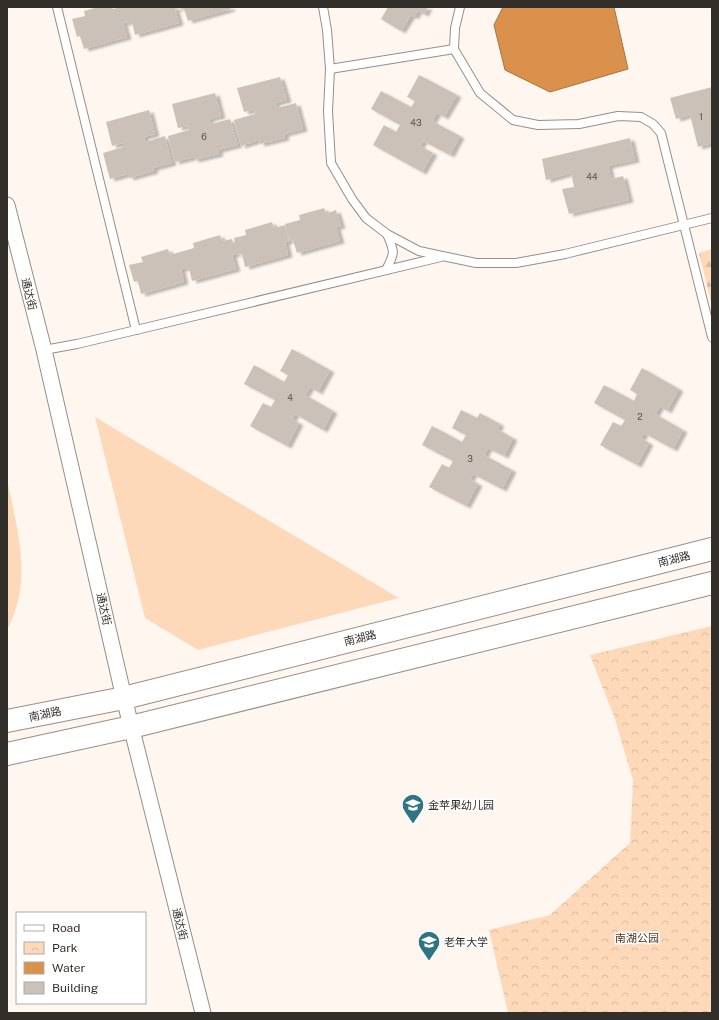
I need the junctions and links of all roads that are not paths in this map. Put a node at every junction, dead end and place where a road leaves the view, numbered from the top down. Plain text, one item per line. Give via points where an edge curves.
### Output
1 (57, 7) edge
2 (323, 7) edge
3 (460, 7) edge
4 (454, 49) junction
5 (330, 69) junction
6 (7, 205) edge
7 (712, 218) edge
8 (684, 224) junction
9 (386, 234) junction
10 (444, 256) junction
11 (386, 270) junction
12 (136, 330) junction
13 (712, 337) edge
14 (44, 350) junction
15 (712, 549) edge
16 (712, 583) edge
17 (124, 698) junction
18 (7, 721) edge
19 (131, 727) junction
20 (7, 754) edge
21 (203, 1013) edge

1 - 12 lane
2 - 5 lane
3 - 4 lane
4 - 5 lane
4 - 8 lane via 480,93 513,120 538,125 579,124 618,116 641,117 653,124 661,133
5 - 9 lane via 328,111 331,163 366,218
6 - 14 street, 通达街
7 - 8 lane
8 - 10 lane via 566,254 516,263 476,263
8 - 13 lane
9 - 10 lane via 419,251
9 - 11 lane via 394,256
10 - 11 lane
11 - 12 lane
12 - 14 lane
14 - 17 street, 通达街
15 - 17 main road, 南湖路
16 - 19 main road
17 - 18 main road, 南湖路
17 - 19 street, 通达街
19 - 20 main road
19 - 21 street, 通达街

